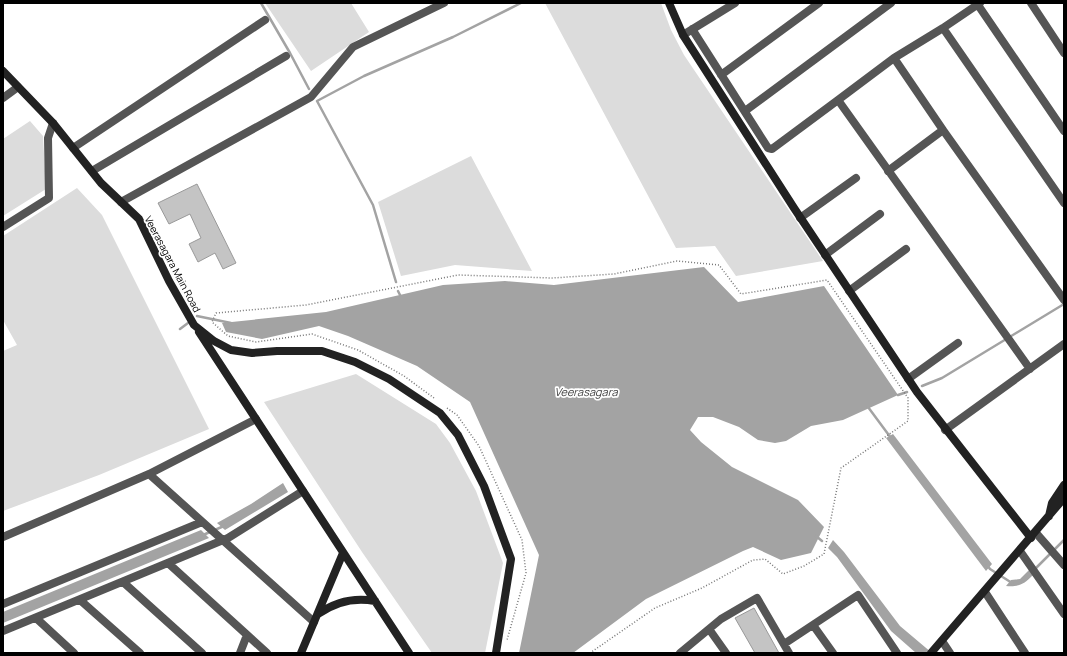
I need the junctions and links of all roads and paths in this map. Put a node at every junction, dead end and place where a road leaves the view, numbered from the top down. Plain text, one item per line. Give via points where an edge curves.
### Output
1 (444, 3) edge
2 (669, 3) edge
3 (735, 3) edge
4 (819, 3) edge
5 (891, 3) edge
6 (1031, 3) edge
7 (979, 4) edge
8 (265, 20) dead end
9 (944, 28) junction
10 (692, 29) junction
11 (683, 35) junction
12 (1064, 53) edge
13 (286, 56) dead end
14 (894, 58) junction
15 (3, 71) edge
16 (722, 75) junction
17 (18, 87) junction
18 (3, 98) edge
19 (838, 100) junction
20 (745, 111) junction
21 (53, 123) junction
22 (943, 130) junction
23 (1064, 131) edge
24 (73, 148) junction
25 (92, 171) junction
26 (888, 171) junction
27 (856, 178) dead end
28 (121, 202) junction
29 (1064, 203) edge
30 (880, 214) dead end
31 (800, 218) junction
32 (3, 227) edge
33 (906, 249) dead end
34 (825, 255) junction
35 (849, 291) junction
36 (1064, 300) edge
37 (194, 325) junction
38 (958, 343) dead end
39 (1064, 344) edge
40 (1030, 369) junction
41 (908, 379) junction
42 (439, 402) dead end
43 (445, 406) dead end
44 (256, 419) junction
45 (945, 430) junction
46 (149, 474) junction
47 (1064, 485) edge
48 (303, 491) junction
49 (1064, 498) edge
50 (1055, 505) junction
51 (205, 524) junction
52 (1033, 536) junction
53 (3, 537) edge
54 (219, 538) junction
55 (1020, 551) junction
56 (343, 553) junction
57 (168, 563) junction
58 (1064, 565) edge
59 (123, 582) junction
60 (985, 592) junction
61 (80, 600) junction
62 (375, 601) junction
63 (3, 604) edge
64 (318, 614) junction
65 (1064, 614) edge
66 (36, 618) junction
67 (314, 622) junction
68 (813, 625) junction
69 (709, 629) junction
70 (3, 631) edge
71 (247, 635) junction
72 (942, 641) junction
73 (506, 644) dead end
74 (784, 644) junction
75 (74, 653) edge
76 (140, 653) edge
77 (202, 653) edge
78 (240, 653) edge
79 (267, 653) edge
80 (301, 653) edge
81 (409, 653) edge
82 (496, 653) edge
83 (590, 653) edge
84 (680, 653) edge
85 (726, 653) edge
86 (789, 653) edge
87 (833, 653) edge
88 (896, 653) edge
89 (931, 653) edge
90 (950, 653) edge
91 (1026, 653) edge

1 - 28 street via 353,47 312,97
2 - 11 street
3 - 10 street
4 - 16 street
5 - 20 street
6 - 12 street
7 - 9 street
7 - 23 street
8 - 24 street
9 - 14 street
9 - 29 street
10 - 11 street
10 - 16 street
11 - 31 street
13 - 25 street
14 - 19 street
14 - 22 street
15 - 17 street, Veerasagara Main Road
16 - 20 street
17 - 18 street
17 - 21 street, Veerasagara Main Road
19 - 20 street via 770,149
19 - 26 street
21 - 24 street, Veerasagara Main Road
21 - 32 street via 48,138 49,198
22 - 26 street
22 - 36 street
24 - 25 street, Veerasagara Main Road
25 - 28 street, Veerasagara Main Road
26 - 40 street
27 - 31 street
28 - 37 street, Veerasagara Main Road via 139,219
30 - 34 street
31 - 34 street
33 - 35 street
34 - 35 street
35 - 41 street
37 - 44 street
37 - 82 street, Veerasagara Main Road via 230,350 252,353 322,351 355,362 390,379 440,413 458,435 484,486 511,559
38 - 41 street
39 - 40 street
40 - 45 street
41 - 45 street
42 - 83 path via 404,376 358,350 312,334 256,342 228,336 212,322 216,313 306,305 458,275 552,278 614,274 677,261 719,265 740,294 827,280 907,396 908,421 841,468 824,554 804,566 783,574 765,559 753,560 702,588 655,608
43 - 73 path via 457,415 479,446 522,540 526,573
44 - 46 street
44 - 48 street
45 - 52 street
46 - 51 street
46 - 53 street
47 - 50 street
48 - 54 street
48 - 56 street
49 - 50 street
50 - 52 street
51 - 54 street
51 - 63 street
52 - 55 street
52 - 58 street
54 - 57 street
54 - 67 street
55 - 60 street
55 - 65 street
56 - 62 street
56 - 64 street
57 - 59 street
57 - 71 street
59 - 61 street
59 - 77 street
60 - 72 street
60 - 91 street
61 - 66 street
61 - 76 street
62 - 64 street via 345,601
62 - 81 street
64 - 67 street
66 - 70 street
66 - 75 street
67 - 80 street
68 - 74 street
68 - 87 street
68 - 88 street via 858,595
69 - 74 street via 757,598
69 - 84 street
69 - 85 street
71 - 78 street
71 - 79 street
72 - 89 street
72 - 90 street
74 - 86 street

